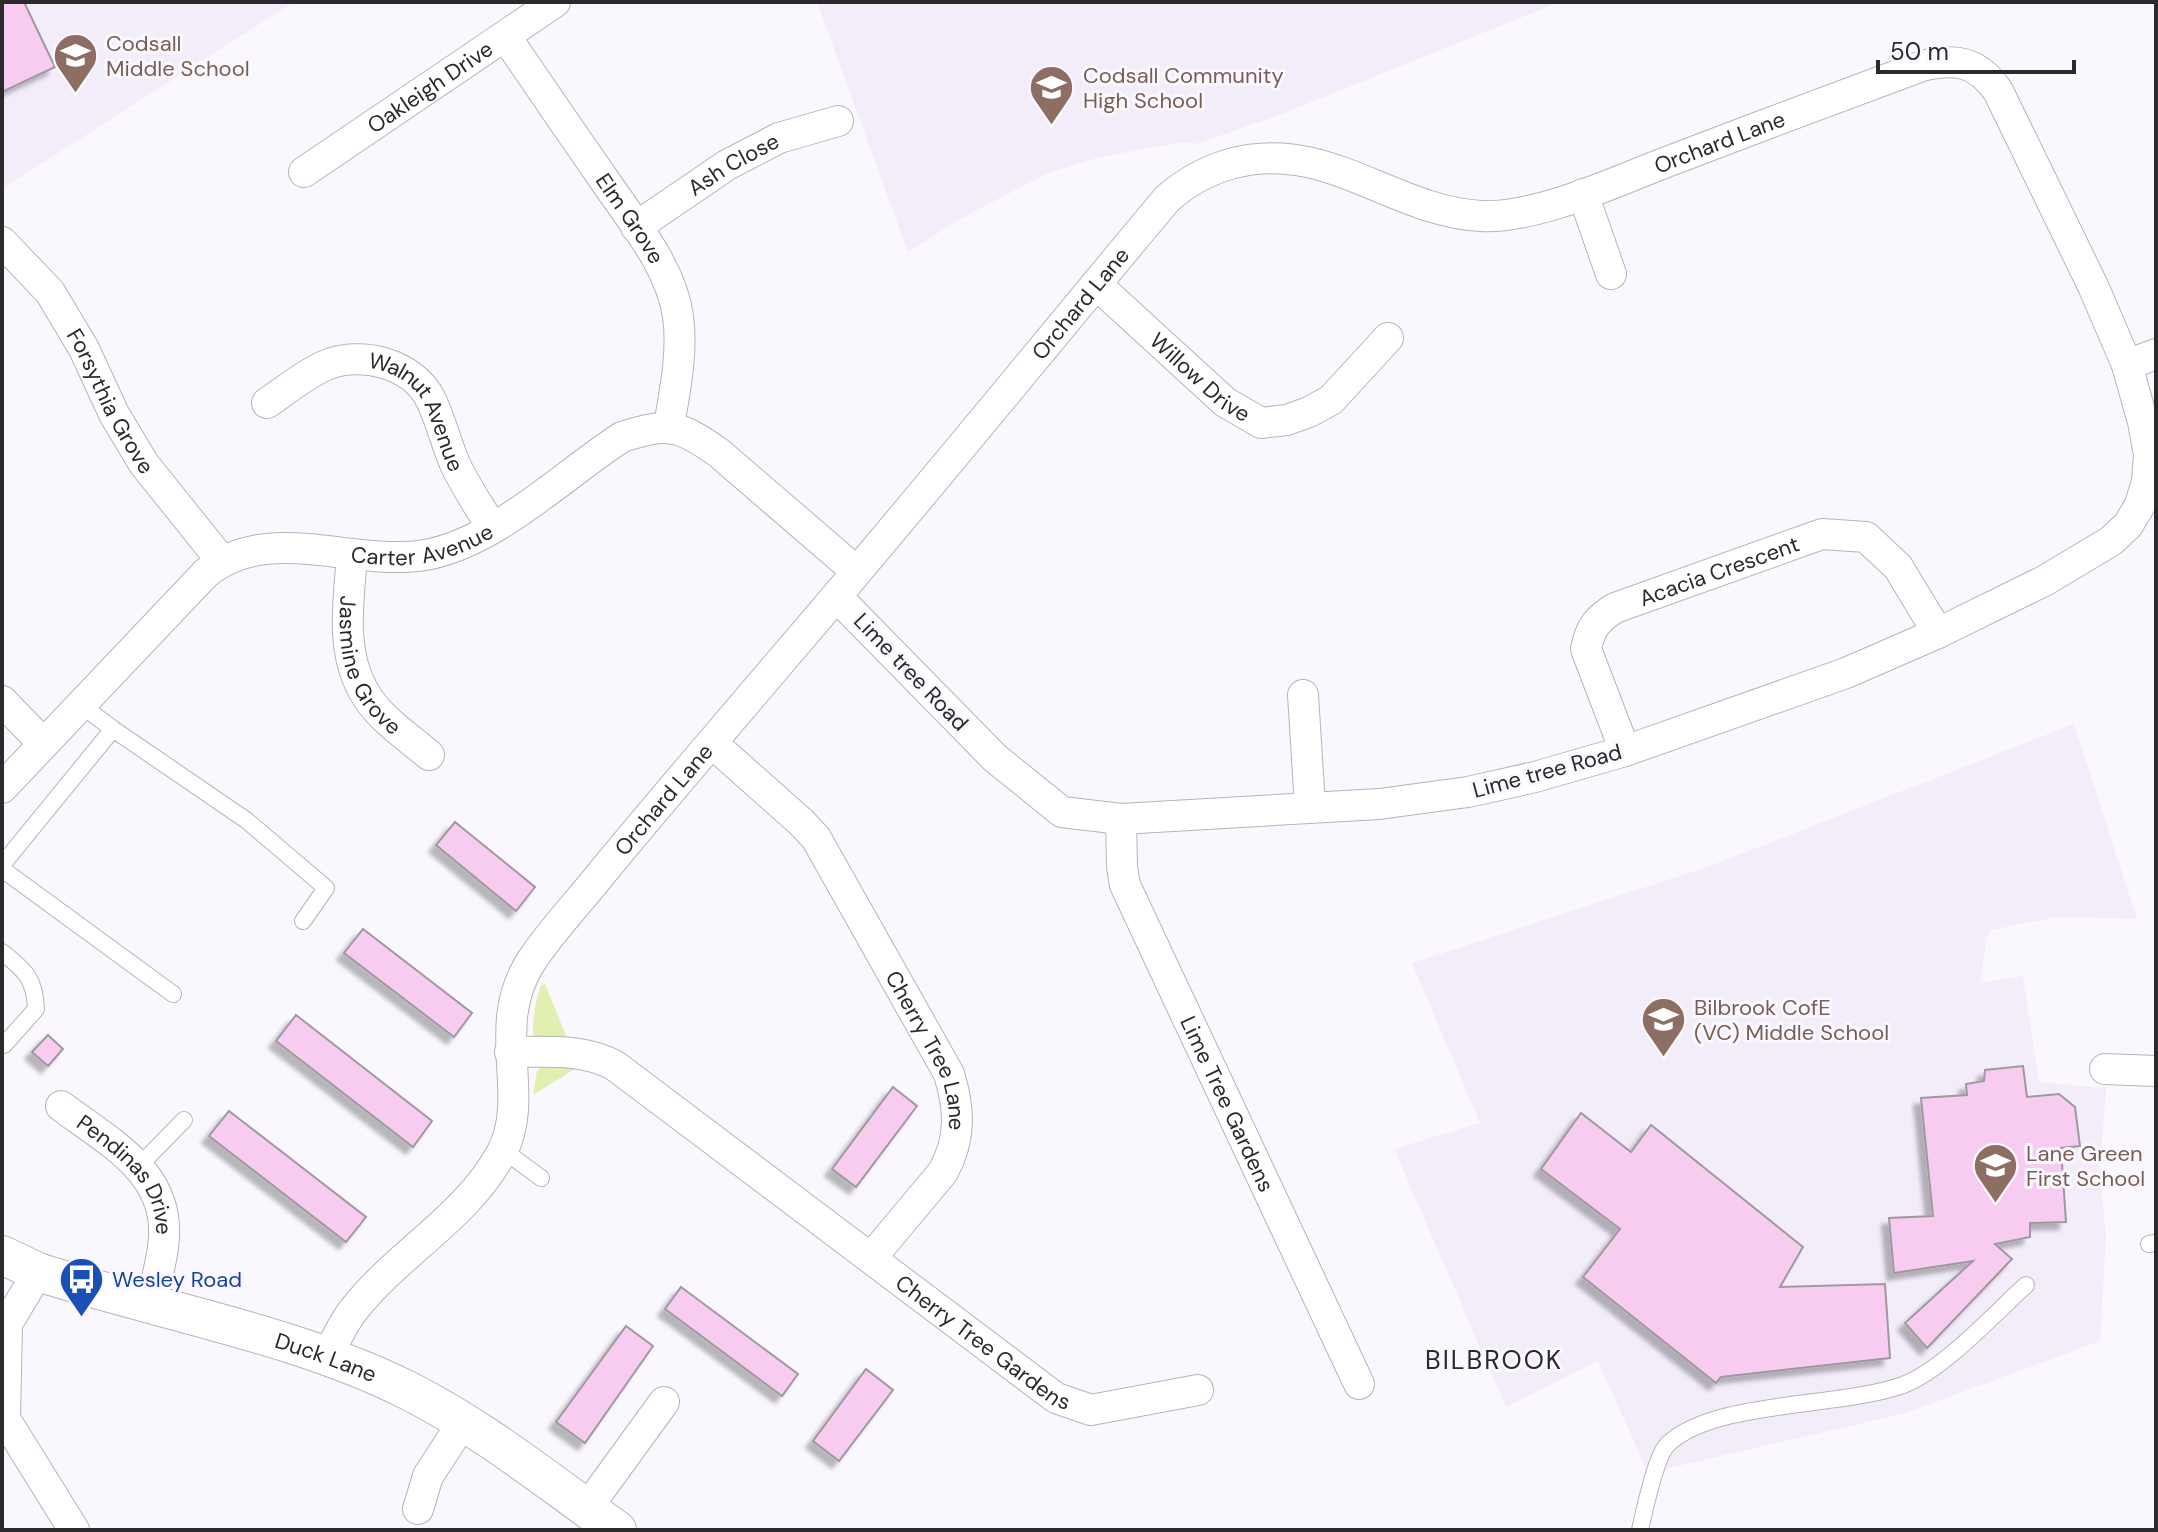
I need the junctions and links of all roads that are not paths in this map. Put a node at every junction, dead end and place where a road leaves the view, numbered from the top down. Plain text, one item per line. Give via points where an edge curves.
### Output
1 (555, 2) edge
2 (506, 37) junction
3 (838, 121) dead end
4 (304, 172) dead end
5 (1583, 194) junction
6 (636, 227) junction
7 (2, 242) edge
8 (1611, 274) dead end
9 (1096, 284) junction
10 (1388, 338) dead end
11 (2156, 354) edge
12 (2127, 365) junction
13 (267, 403) dead end
14 (669, 426) junction
15 (492, 528) junction
16 (352, 555) junction
17 (221, 560) junction
18 (856, 571) junction
19 (837, 597) junction
20 (1938, 633) junction
21 (1303, 695) dead end
22 (2, 701) edge
23 (81, 705) junction
24 (113, 729) junction
25 (43, 743) junction
26 (712, 743) junction
27 (1625, 751) junction
28 (429, 755) dead end
29 (2, 788) edge
30 (1310, 806) junction
31 (1121, 819) junction
32 (2, 867) edge
33 (303, 921) dead end
34 (2, 952) edge
35 (173, 994) dead end
36 (4, 1045) dead end
37 (510, 1052) junction
38 (2105, 1069) dead end
39 (2156, 1071) edge
40 (61, 1106) dead end
41 (184, 1120) dead end
42 (503, 1150) junction
43 (140, 1165) junction
44 (541, 1178) dead end
45 (2, 1255) edge
46 (871, 1258) junction
47 (38, 1272) junction
48 (2026, 1285) dead end
49 (151, 1305) junction
50 (327, 1358) junction
51 (1359, 1384) dead end
52 (1198, 1390) dead end
53 (664, 1402) dead end
54 (463, 1422) junction
55 (587, 1508) junction
56 (418, 1509) dead end
57 (74, 1530) edge
58 (617, 1530) edge
59 (1640, 1530) edge

1 - 2 street, Oakleigh Drive
2 - 4 street, Oakleigh Drive
2 - 6 street, Elm Grove
3 - 6 street, Ash Close via 779,138 727,165
5 - 8 street
5 - 9 street, Orchard Lane via 1513,215 1482,216 1412,200 1310,160 1244,160 1196,177 1177,190
5 - 12 street, Orchard Lane via 1922,66 1944,61 1968,65 1987,75 1998,91
6 - 14 street, Elm Grove via 663,270 679,319
7 - 17 street, Forsythia Grove via 50,292 144,464
9 - 10 street, Willow Drive via 1225,402 1261,423 1287,420 1331,400
9 - 18 street, Orchard Lane
11 - 12 street
12 - 20 street, Lime tree Road via 2149,455 2140,505 2128,525 2044,581
13 - 15 street, Walnut Avenue via 324,366 371,360 394,366 430,398 456,466
14 - 15 street, Carter Avenue via 622,437
14 - 18 street via 719,453
15 - 16 street, Carter Avenue via 425,555
16 - 17 street, Carter Avenue via 282,547
16 - 28 street, Jasmine Grove via 351,660 363,691 387,720
17 - 23 street, Carter Avenue
18 - 19 street, Orchard Lane
19 - 26 street, Orchard Lane
19 - 31 street, Lime tree Road via 995,758 1062,812
20 - 27 street, Lime tree Road via 1846,673
20 - 27 street, Acacia Crescent via 1898,567 1866,537 1822,534 1615,608 1589,632 1586,649
21 - 30 street
22 - 25 street
23 - 24 lane
23 - 25 street, Carter Avenue
24 - 32 lane
24 - 33 lane via 246,820 326,888
25 - 29 street, Carter Avenue
26 - 37 street, Orchard Lane via 532,960 511,1011
26 - 46 street, Cherry Tree Lane via 816,838 949,1074 958,1104 958,1131 949,1162
27 - 30 street, Lime tree Road via 1468,792 1379,804
30 - 31 street, Lime tree Road
31 - 51 street, Lime Tree Gardens via 1125,885
32 - 35 lane
34 - 36 lane via 25,971 36,1009
37 - 42 street, Orchard Lane via 513,1097
37 - 46 street via 577,1053 614,1065
38 - 39 street
40 - 43 street, Pendinas Drive
41 - 43 lane
42 - 44 lane
42 - 50 street, Orchard Lane via 455,1212 353,1309
43 - 49 street, Pendinas Drive via 160,1198 164,1218
45 - 47 street, Duck Lane
46 - 52 street, Cherry Tree Gardens via 1072,1406 1091,1410
47 - 49 street, Duck Lane
47 - 57 street via 7,1324 5,1419
48 - 59 lane via 1936,1366 1904,1384 1850,1398 1716,1417 1687,1430 1666,1445
49 - 50 street, Duck Lane
50 - 54 street, Duck Lane via 407,1390
53 - 55 street
54 - 55 street, Duck Lane
54 - 56 street via 428,1476
55 - 58 street, Duck Lane

